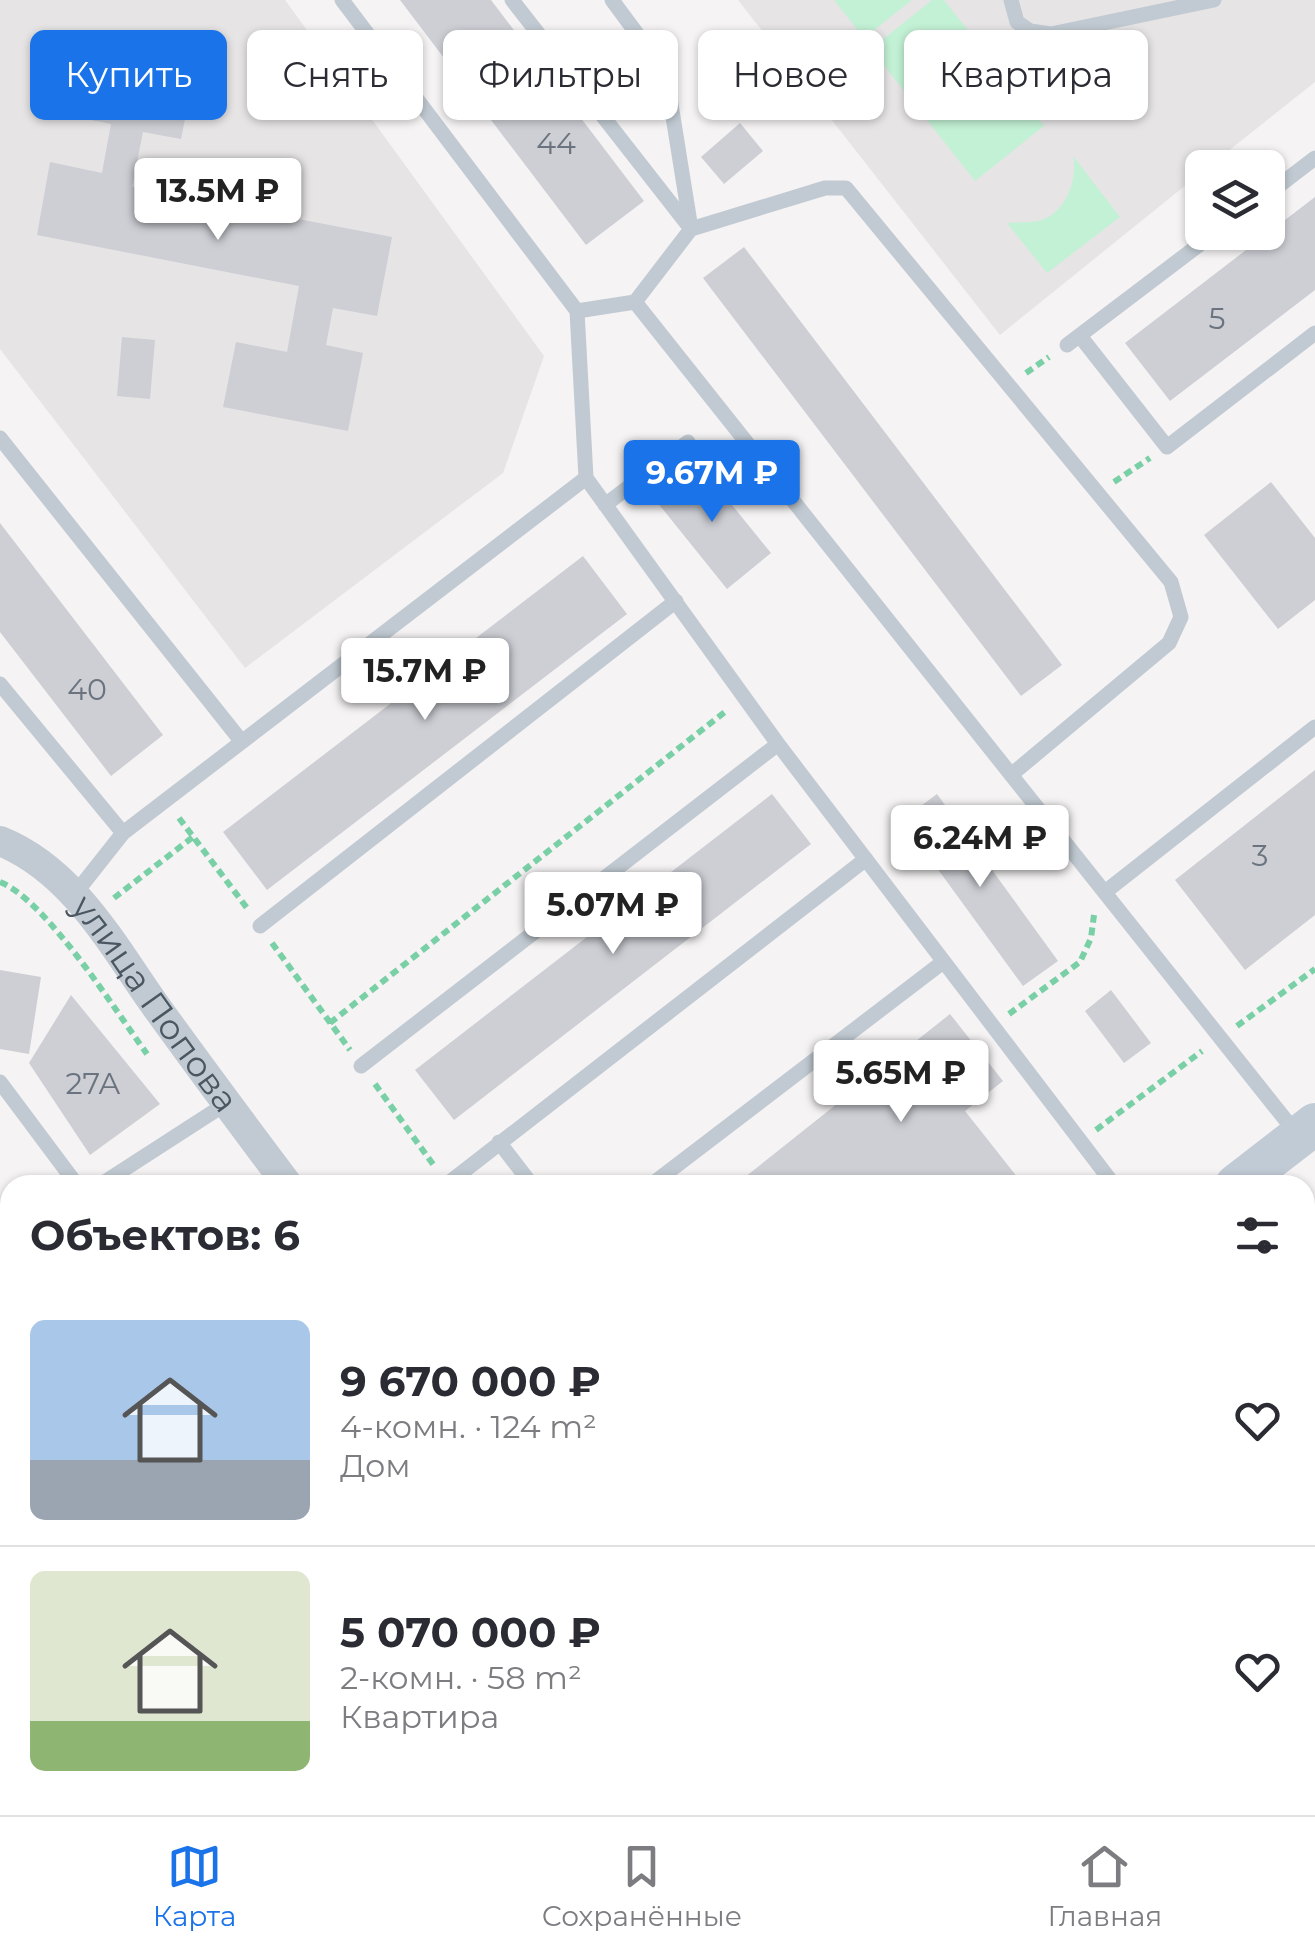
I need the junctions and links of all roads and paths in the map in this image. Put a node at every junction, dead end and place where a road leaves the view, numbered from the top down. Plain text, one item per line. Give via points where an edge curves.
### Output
1 (342, 0) edge
2 (512, 0) edge
3 (612, 0) edge
4 (1012, 0) edge
5 (1214, 0) edge
6 (1315, 158) edge
7 (1285, 181) edge
8 (691, 229) junction
9 (1192, 250) edge
10 (636, 302) junction
11 (576, 310) junction
12 (1315, 334) edge
13 (1073, 341) junction
14 (1008, 385) junction
15 (0, 438) edge
16 (688, 442) dead end
17 (1167, 446) junction
18 (586, 478) junction
19 (1098, 493) junction
20 (605, 504) junction
21 (676, 601) junction
22 (0, 684) edge
23 (744, 697) junction
24 (1315, 727) edge
25 (242, 742) junction
26 (778, 744) junction
27 (1011, 774) junction
28 (166, 800) junction
29 (123, 834) junction
30 (194, 837) junction
31 (0, 841) edge
32 (866, 859) junction
33 (0, 882) edge
34 (1100, 887) junction
35 (74, 895) junction
36 (110, 901) dead end
37 (260, 926) joint
38 (943, 962) junction
39 (1315, 969) edge
40 (330, 1022) dead end
41 (992, 1026) junction
42 (1220, 1038) junction
43 (153, 1062) dead end
44 (361, 1066) dead end
45 (0, 1082) edge
46 (227, 1103) junction
47 (1307, 1130) edge
48 (500, 1142) junction
49 (1079, 1143) junction
50 (69, 1175) edge
51 (115, 1175) edge
52 (281, 1175) edge
53 (459, 1175) edge
54 (525, 1175) edge
55 (664, 1175) edge
56 (1106, 1175) edge
57 (1249, 1175) edge

1 - 11 lane
2 - 8 lane
3 - 8 lane via 666,74
4 - 5 lane via 1016,22 1052,34
6 - 7 lane
8 - 10 lane
8 - 14 lane via 824,188 846,188
9 - 13 lane
10 - 11 lane
10 - 27 lane
11 - 18 lane
12 - 17 lane
13 - 14 path
13 - 17 lane
14 - 19 lane
15 - 25 lane
16 - 20 lane
17 - 19 path
18 - 20 lane
18 - 25 lane
19 - 27 lane via 1171,582 1182,617 1169,643
20 - 21 lane
21 - 23 lane
21 - 37 lane
22 - 29 lane
23 - 26 lane
23 - 40 path
24 - 34 lane
25 - 28 lane
26 - 32 lane
26 - 44 lane
27 - 34 lane
28 - 29 lane
28 - 30 path
29 - 35 lane
30 - 36 path
30 - 37 path
31 - 35 street, улица Попова via 23,850
32 - 38 lane
32 - 48 lane
33 - 43 path via 45,915
34 - 41 path via 1080,962
34 - 42 lane
35 - 46 street, улица Попова
38 - 41 lane
38 - 55 lane
39 - 42 path
41 - 49 lane
42 - 47 lane
42 - 49 path
45 - 50 lane
46 - 51 lane
46 - 52 street, улица Попова
47 - 57 main road
48 - 53 lane
48 - 54 lane
49 - 56 lane

